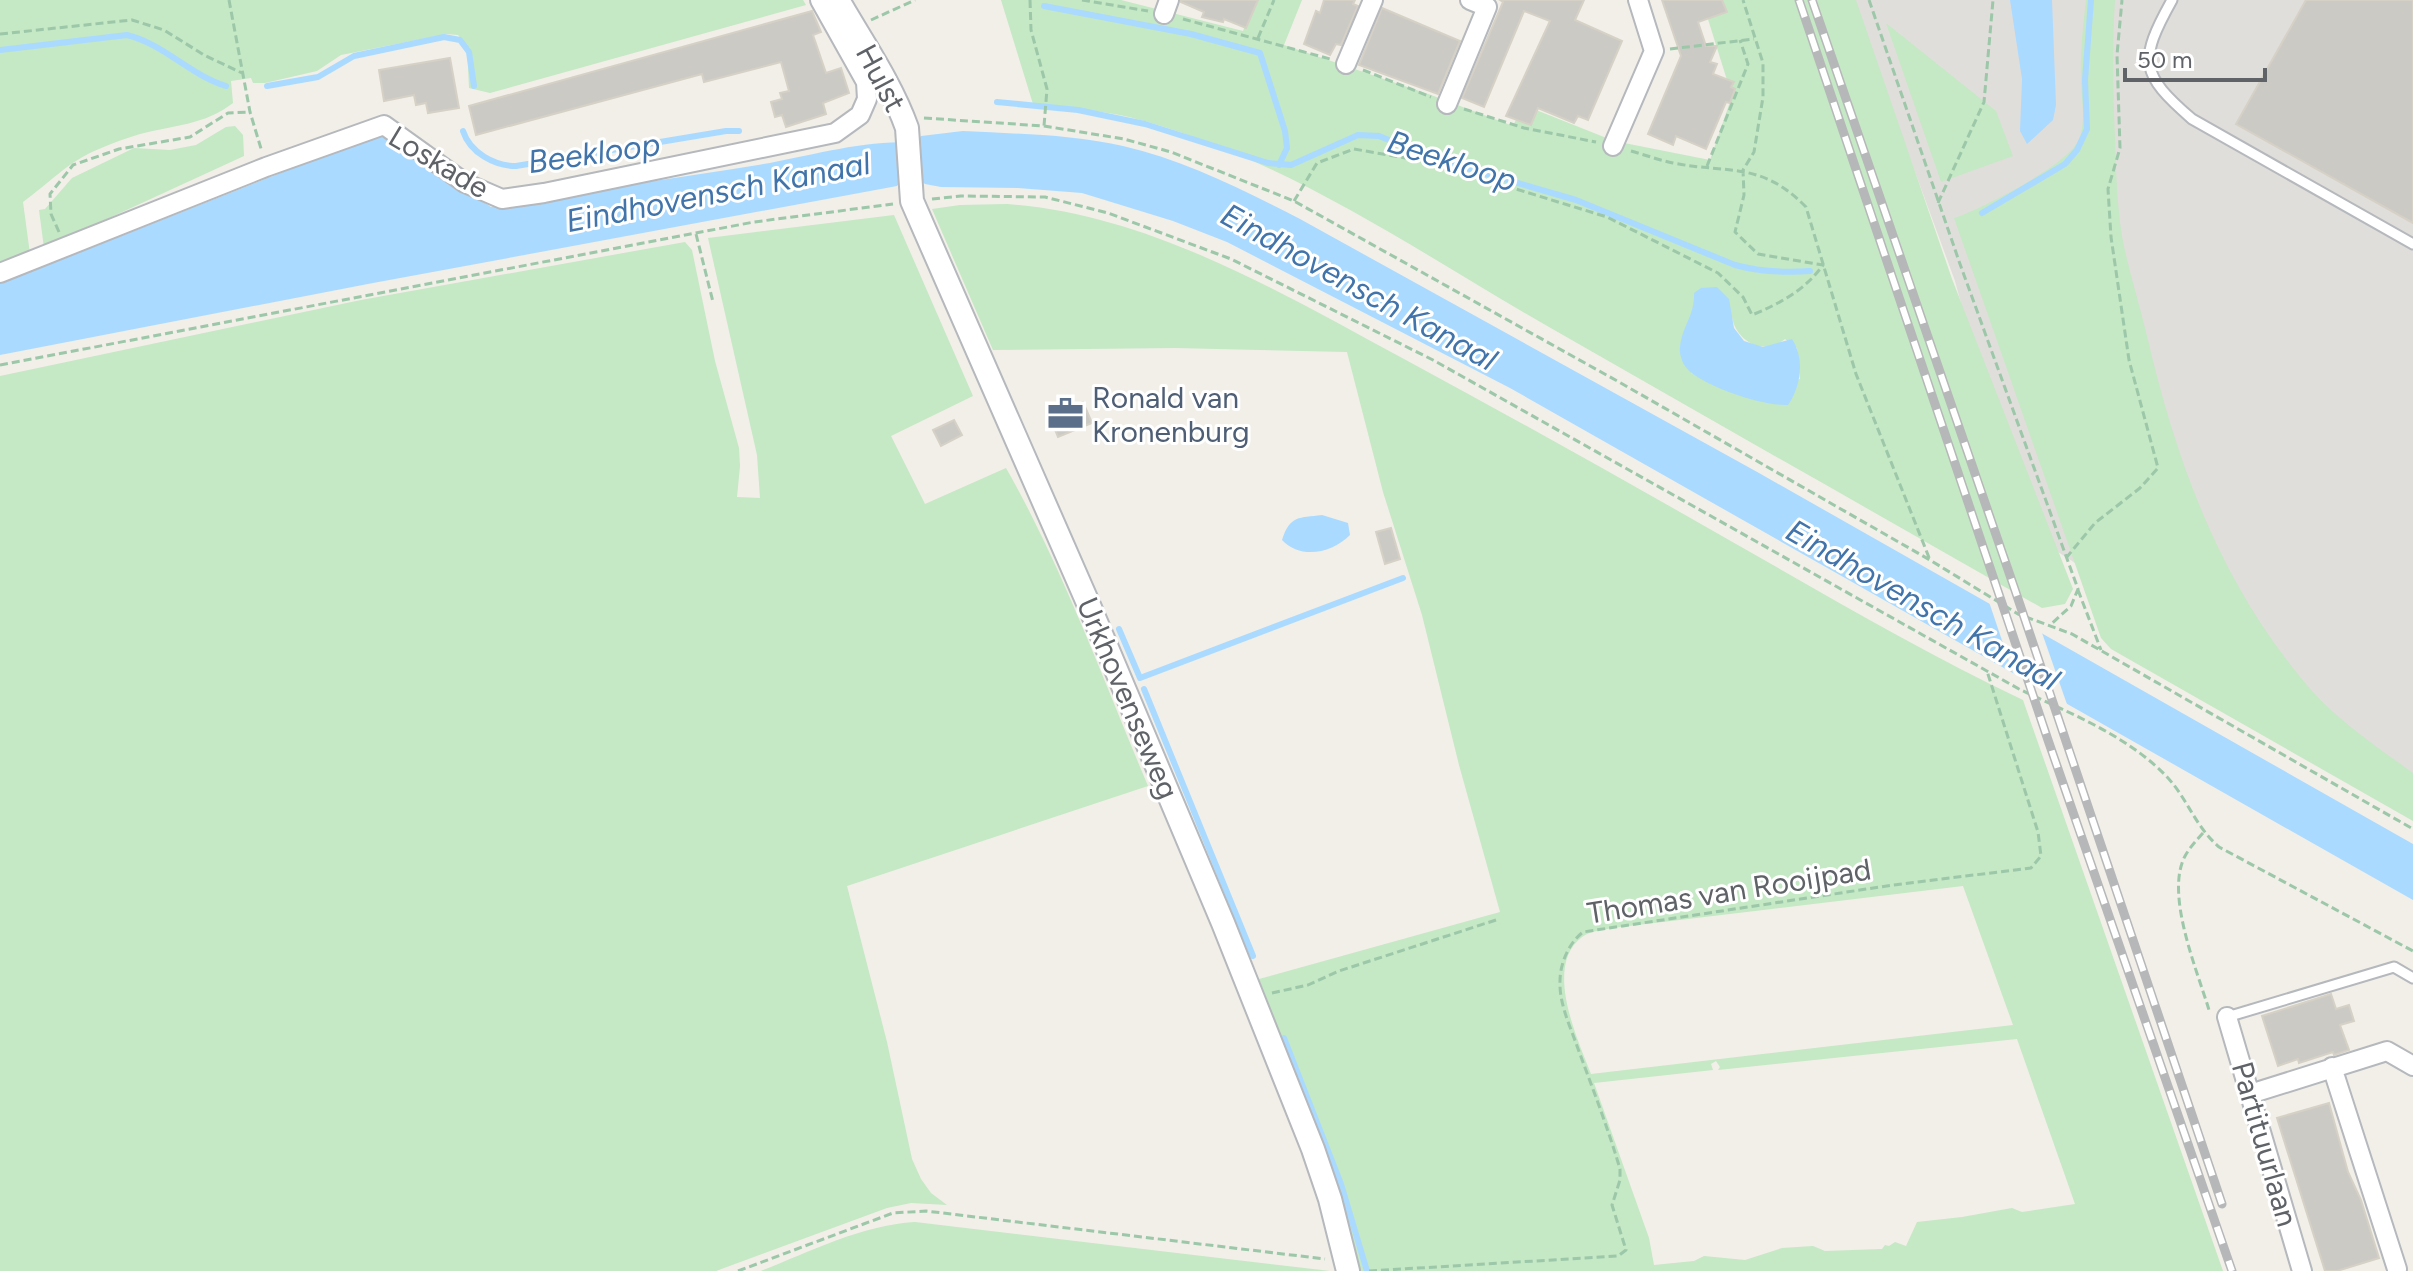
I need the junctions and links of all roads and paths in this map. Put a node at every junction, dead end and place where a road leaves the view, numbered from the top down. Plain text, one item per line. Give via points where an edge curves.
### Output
1 (229, 0) edge
2 (820, 0) edge
3 (838, 0) edge
4 (915, 0) edge
5 (1030, 0) edge
6 (1082, 0) edge
7 (1274, 0) edge
8 (1373, 0) edge
9 (1470, 0) edge
10 (1638, 0) edge
11 (1743, 0) edge
12 (1869, 0) edge
13 (1993, 0) edge
14 (2122, 0) edge
15 (2172, 0) edge
16 (1167, 7) edge
17 (854, 28) junction
18 (0, 34) edge
19 (1258, 38) junction
20 (1754, 39) junction
21 (1740, 40) junction
22 (1654, 51) junction
23 (1346, 64) junction
24 (242, 73) junction
25 (1447, 104) junction
26 (250, 112) junction
27 (905, 123) junction
28 (1044, 126) junction
29 (1613, 146) junction
30 (1707, 166) junction
31 (266, 167) junction
32 (1743, 170) junction
33 (912, 197) junction
34 (1294, 201) junction
35 (1938, 203) junction
36 (696, 234) junction
37 (2413, 244) edge
38 (65, 247) junction
39 (1823, 265) junction
40 (0, 273) edge
41 (713, 302) dead end
42 (0, 365) edge
43 (2066, 558) junction
44 (1930, 560) junction
45 (2078, 589) junction
46 (2049, 626) junction
47 (2101, 650) junction
48 (1987, 671) junction
49 (2413, 829) edge
50 (2203, 833) junction
51 (1496, 920) dead end
52 (2413, 951) edge
53 (2413, 978) edge
54 (1253, 996) junction
55 (2227, 1017) junction
56 (2413, 1066) edge
57 (2332, 1067) junction
58 (2250, 1094) junction
59 (1347, 1265) edge
60 (2400, 1268) edge
61 (738, 1271) edge
62 (1369, 1271) edge
63 (2302, 1271) edge

1 - 24 path
2 - 31 street, Loskade via 866,82 867,99 860,115 835,133 502,199 465,183 384,125
3 - 17 street, Hulst
4 - 17 path, Hulst
5 - 28 path via 1031,30 1047,95
6 - 16 path
7 - 19 path
8 - 23 street
9 - 25 street via 1487,7
10 - 22 street
11 - 20 path
12 - 35 path
13 - 35 path via 1984,102
14 - 43 path via 2117,55 2120,148 2108,189 2111,237 2129,360 2158,468 2095,523
15 - 37 lane via 2150,52 2151,75 2160,92 2192,119
16 - 19 path
17 - 27 street, Hulst
18 - 24 path via 132,20 164,30
19 - 23 path
20 - 21 path
20 - 32 path via 1763,63 1763,97 1754,152
21 - 22 path
21 - 30 path via 1748,64
22 - 29 street
23 - 25 path
24 - 26 path
25 - 29 path via 1524,128
26 - 31 path
26 - 38 path via 228,113 190,137 119,149 73,165 50,194 51,214
27 - 28 path via 933,118
27 - 33 street, Urkhovenseweg
28 - 34 path via 1171,152
29 - 30 path
30 - 32 path
31 - 38 street, Loskade
32 - 39 path via 1786,187 1806,207
32 - 39 path via 1744,195 1735,232 1758,254
33 - 36 path
33 - 48 path via 1045,197 1108,213 1231,259 1433,360
33 - 54 street, Urkhovenseweg
34 - 39 path via 1317,163 1354,149 1428,162 1607,217 1718,273 1743,297 1752,315 1809,285
34 - 44 path
35 - 43 path
36 - 41 path
36 - 42 path
38 - 40 street, Loskade
39 - 44 path via 1856,374
43 - 45 path
44 - 46 path via 2018,614
45 - 46 path via 2071,606
45 - 47 path
46 - 47 path
47 - 49 path
48 - 50 path via 2085,721 2156,767 2174,785
48 - 62 path, Thomas van Rooijpad via 2038,832 2041,856 2031,868 1583,932 1563,964 1561,996 1620,1169 1612,1205 1626,1250 1618,1256
50 - 52 path via 2219,847
50 - 55 path via 2184,858 2179,899 2212,1018
51 - 54 path via 1298,988
53 - 55 lane via 2394,967
54 - 59 street, Urkhovenseweg via 1313,1149
55 - 58 street, Partituurlaan
56 - 57 street via 2387,1051
57 - 58 street
57 - 60 street
58 - 63 street, Partituurlaan
59 - 61 path via 926,1211 893,1213

